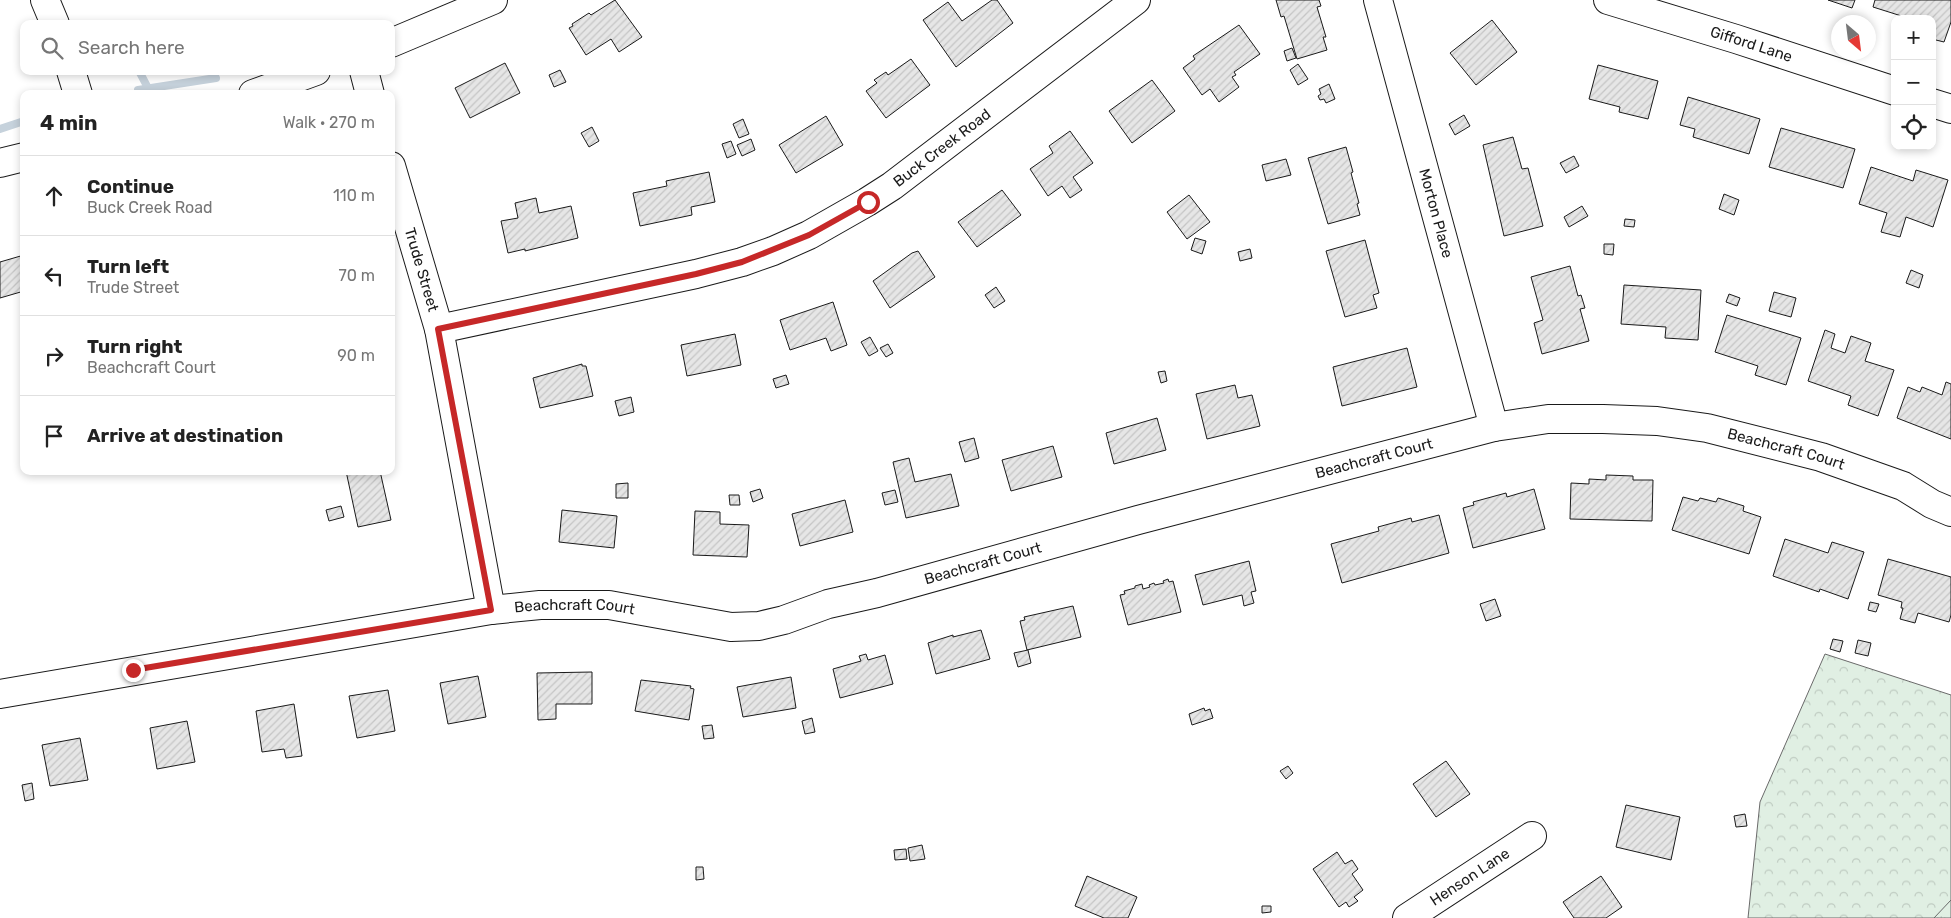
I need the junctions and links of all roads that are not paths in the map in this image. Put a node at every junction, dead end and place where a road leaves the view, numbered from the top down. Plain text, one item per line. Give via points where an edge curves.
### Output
1 (45, 0) edge
2 (492, 0) edge
3 (1136, 0) edge
4 (1378, 0) edge
5 (1608, 0) edge
6 (53, 20) edge
7 (395, 41) edge
8 (73, 75) edge
9 (305, 75) edge
10 (365, 75) edge
11 (77, 90) edge
12 (263, 90) edge
13 (369, 90) edge
14 (1891, 91) edge
15 (1936, 104) edge
16 (1951, 109) edge
17 (20, 157) edge
18 (0, 163) edge
19 (395, 180) edge
20 (438, 329) junction
21 (1494, 427) junction
22 (1951, 512) edge
23 (491, 610) junction
24 (0, 694) edge
25 (1532, 836) dead end
26 (1407, 918) edge

1 - 6 street
2 - 7 street
3 - 20 street, Buck Creek Road via 892,186 809,235 757,256 696,274
4 - 21 street, Morton Place
5 - 14 street, Gifford Lane
8 - 11 street
9 - 12 street
10 - 13 street
15 - 16 street
17 - 18 street
19 - 20 street, Trude Street
20 - 23 street, Trude Street
21 - 22 street, Beachcraft Court via 1548,419 1603,419 1657,421 1708,428 1821,457 1903,486
21 - 23 street, Beachcraft Court via 1138,520 828,604 759,626 731,627 609,605
23 - 24 street, Beachcraft Court
25 - 26 street, Henson Lane

